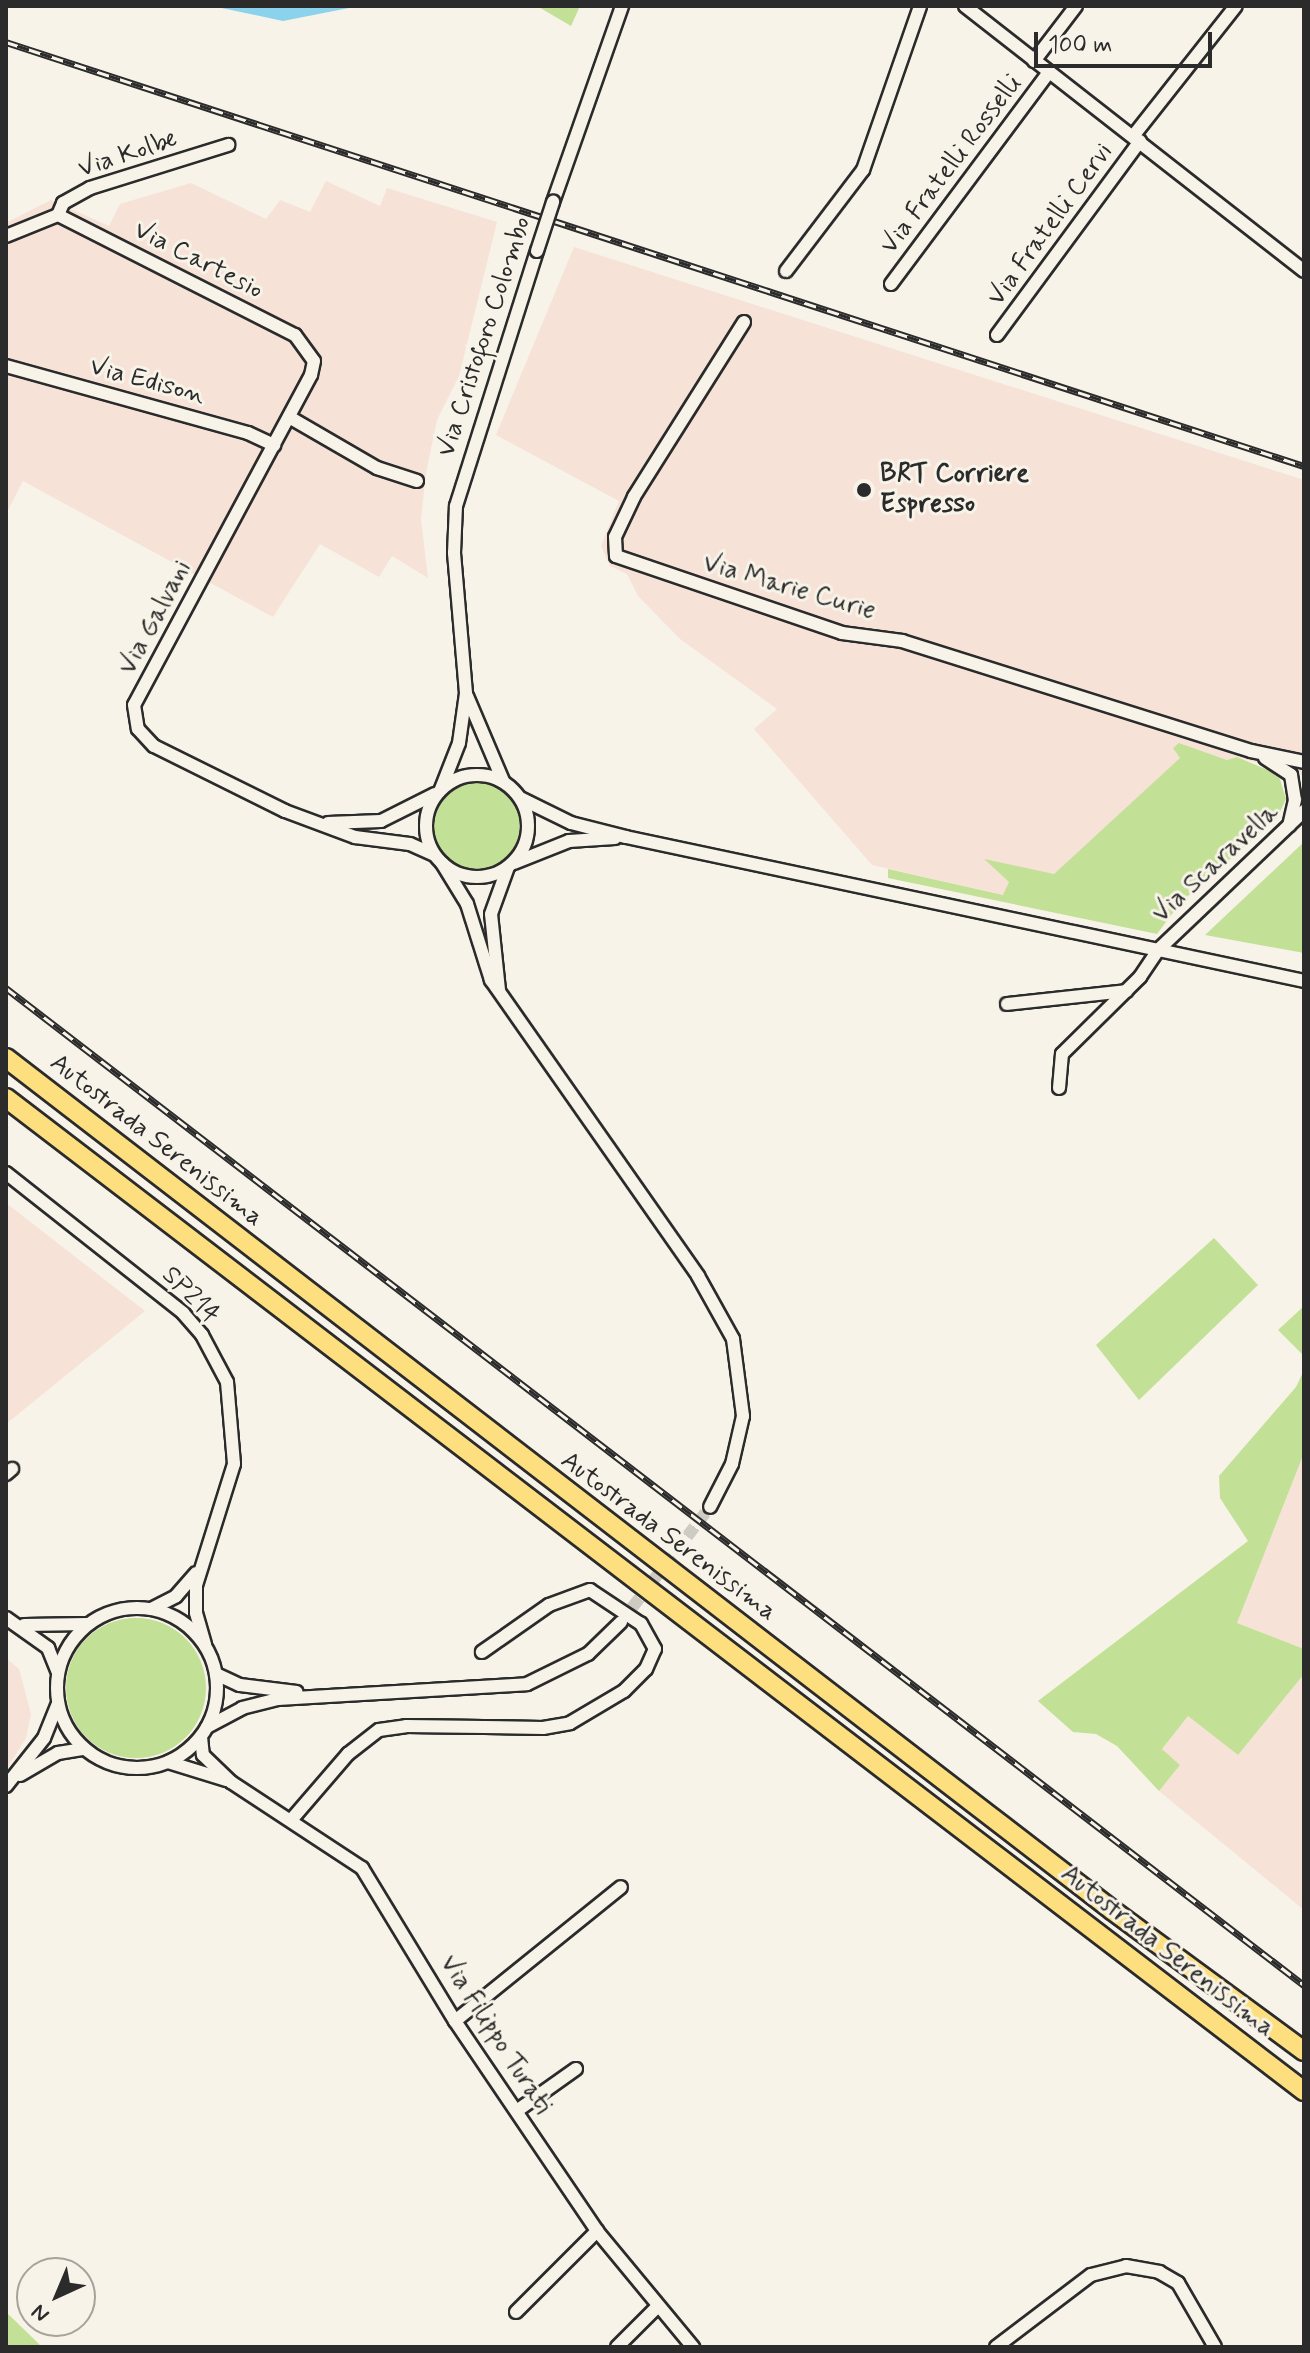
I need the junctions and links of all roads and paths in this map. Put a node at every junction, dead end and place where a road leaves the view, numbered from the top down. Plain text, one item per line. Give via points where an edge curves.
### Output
1 (622, 6) edge
2 (920, 6) edge
3 (965, 6) edge
4 (1076, 6) edge
5 (1236, 6) edge
6 (1034, 61) junction
7 (1049, 72) junction
8 (1137, 138) junction
9 (228, 145) dead end
10 (58, 215) junction
11 (6, 236) edge
12 (786, 271) dead end
13 (1304, 271) edge
14 (891, 284) dead end
15 (744, 322) dead end
16 (997, 335) dead end
17 (312, 355) joint
18 (6, 366) edge
19 (289, 417) junction
20 (274, 445) junction
21 (417, 481) dead end
22 (466, 693) junction
23 (1251, 751) junction
24 (1304, 762) edge
25 (1297, 777) edge
26 (503, 781) junction
27 (439, 791) junction
28 (520, 798) junction
29 (1304, 811) edge
30 (309, 820) junction
31 (1289, 825) junction
32 (626, 837) junction
33 (438, 859) junction
34 (510, 865) junction
35 (1158, 950) junction
36 (1304, 981) edge
37 (1126, 991) junction
38 (499, 993) junction
39 (1007, 1004) dead end
40 (6, 1058) edge
41 (1059, 1088) dead end
42 (6, 1098) edge
43 (6, 1173) edge
44 (710, 1507) tunnel mouth
45 (202, 1564) junction
46 (151, 1609) junction
47 (12, 1621) edge
48 (621, 1622) tunnel mouth
49 (88, 1624) junction
50 (205, 1645) junction
51 (482, 1652) dead end
52 (58, 1673) junction
53 (216, 1674) junction
54 (316, 1695) junction
55 (58, 1703) junction
56 (204, 1732) junction
57 (84, 1749) junction
58 (168, 1762) junction
59 (231, 1782) junction
60 (10, 1783) edge
61 (292, 1819) junction
62 (621, 1887) dead end
63 (455, 2021) junction
64 (1304, 2051) edge
65 (576, 2069) dead end
66 (1304, 2091) edge
67 (518, 2110) junction
68 (597, 2231) junction
69 (657, 2307) junction
70 (516, 2312) dead end
71 (617, 2347) edge
72 (693, 2347) edge
73 (996, 2347) edge
74 (1215, 2347) edge

1 - 22 street, Via Cristoforo Colombo, bridge via 456,506 454,553
2 - 12 street via 863,170
3 - 6 street
4 - 6 street
5 - 8 street, Via Fratelli Cervi
6 - 7 street
7 - 8 street
7 - 14 street, Via Fratelli Rosselli
8 - 13 street
8 - 16 street, Via Fratelli Cervi
9 - 10 street, Via Kolbe via 90,188 63,203
10 - 11 street, Via Kolbe
10 - 17 street, Via Cartesio via 295,335
15 - 23 street, Via Marie Curie via 634,497 615,537 616,556 842,633 930,649
17 - 19 street, Via Galvani via 311,375
18 - 20 street, Via Edison via 248,433
19 - 20 street, Via Galvani
19 - 21 street via 377,468
20 - 30 street, Via Galvani via 134,705 134,722 154,746
22 - 26 street, Via Cristoforo Colombo
22 - 27 street, Via Cristoforo Colombo via 459,743
23 - 24 street, Via Marie Curie
23 - 25 street
25 - 31 street
26 - 27 street via 471,775
26 - 28 street
27 - 30 street, Via Galvani via 370,824
27 - 33 street via 426,823
28 - 32 street via 571,823
28 - 34 street via 528,832
29 - 31 street, Via Scaravella
30 - 33 street, Via Galvani via 355,837 410,844
31 - 35 street, Via Scaravella
32 - 34 street via 569,841
32 - 35 street
33 - 34 street via 474,877
33 - 38 street via 467,904
34 - 38 street via 491,914
35 - 36 street
35 - 37 street, Via Scaravella
37 - 39 street
37 - 41 street, Via Scaravella via 1062,1054
38 - 44 street via 698,1276 733,1339 743,1416 732,1464
40 - 64 highway, Autostrada Serenissima via 1050,1863
42 - 66 highway, Autostrada Serenissima
43 - 45 street, SP214 / SP214 via 183,1313 202,1335 227,1382 234,1464
45 - 46 street, SP214 via 176,1596
45 - 50 street, SP214 via 195,1599
46 - 49 street via 109,1612
46 - 50 street via 176,1617
47 - 49 street
47 - 52 street via 48,1648
48 - 54 street via 579,1660 527,1684
49 - 52 street via 64,1654
50 - 53 street
51 - 61 street via 549,1605 590,1590 641,1624 655,1649 646,1669 624,1691 570,1723 543,1728 379,1730 348,1754
52 - 55 street
53 - 54 street via 240,1685
53 - 56 street via 214,1710
54 - 56 street via 252,1704
55 - 57 street
55 - 60 street via 44,1738
56 - 58 street
56 - 59 street, Via Filippo Turati via 203,1755
57 - 58 street via 116,1765
57 - 60 street via 58,1753
58 - 59 street, Via Filippo Turati
59 - 61 street, Via Filippo Turati
61 - 63 street, Via Filippo Turati via 362,1868
62 - 63 street
63 - 67 street, Via Filippo Turati
65 - 67 street
67 - 68 street, Via Filippo Turati
68 - 69 street, Via Filippo Turati
68 - 70 street
69 - 71 street
69 - 72 street, Via Filippo Turati
73 - 74 street via 1091,2275 1126,2266 1159,2272 1178,2283

